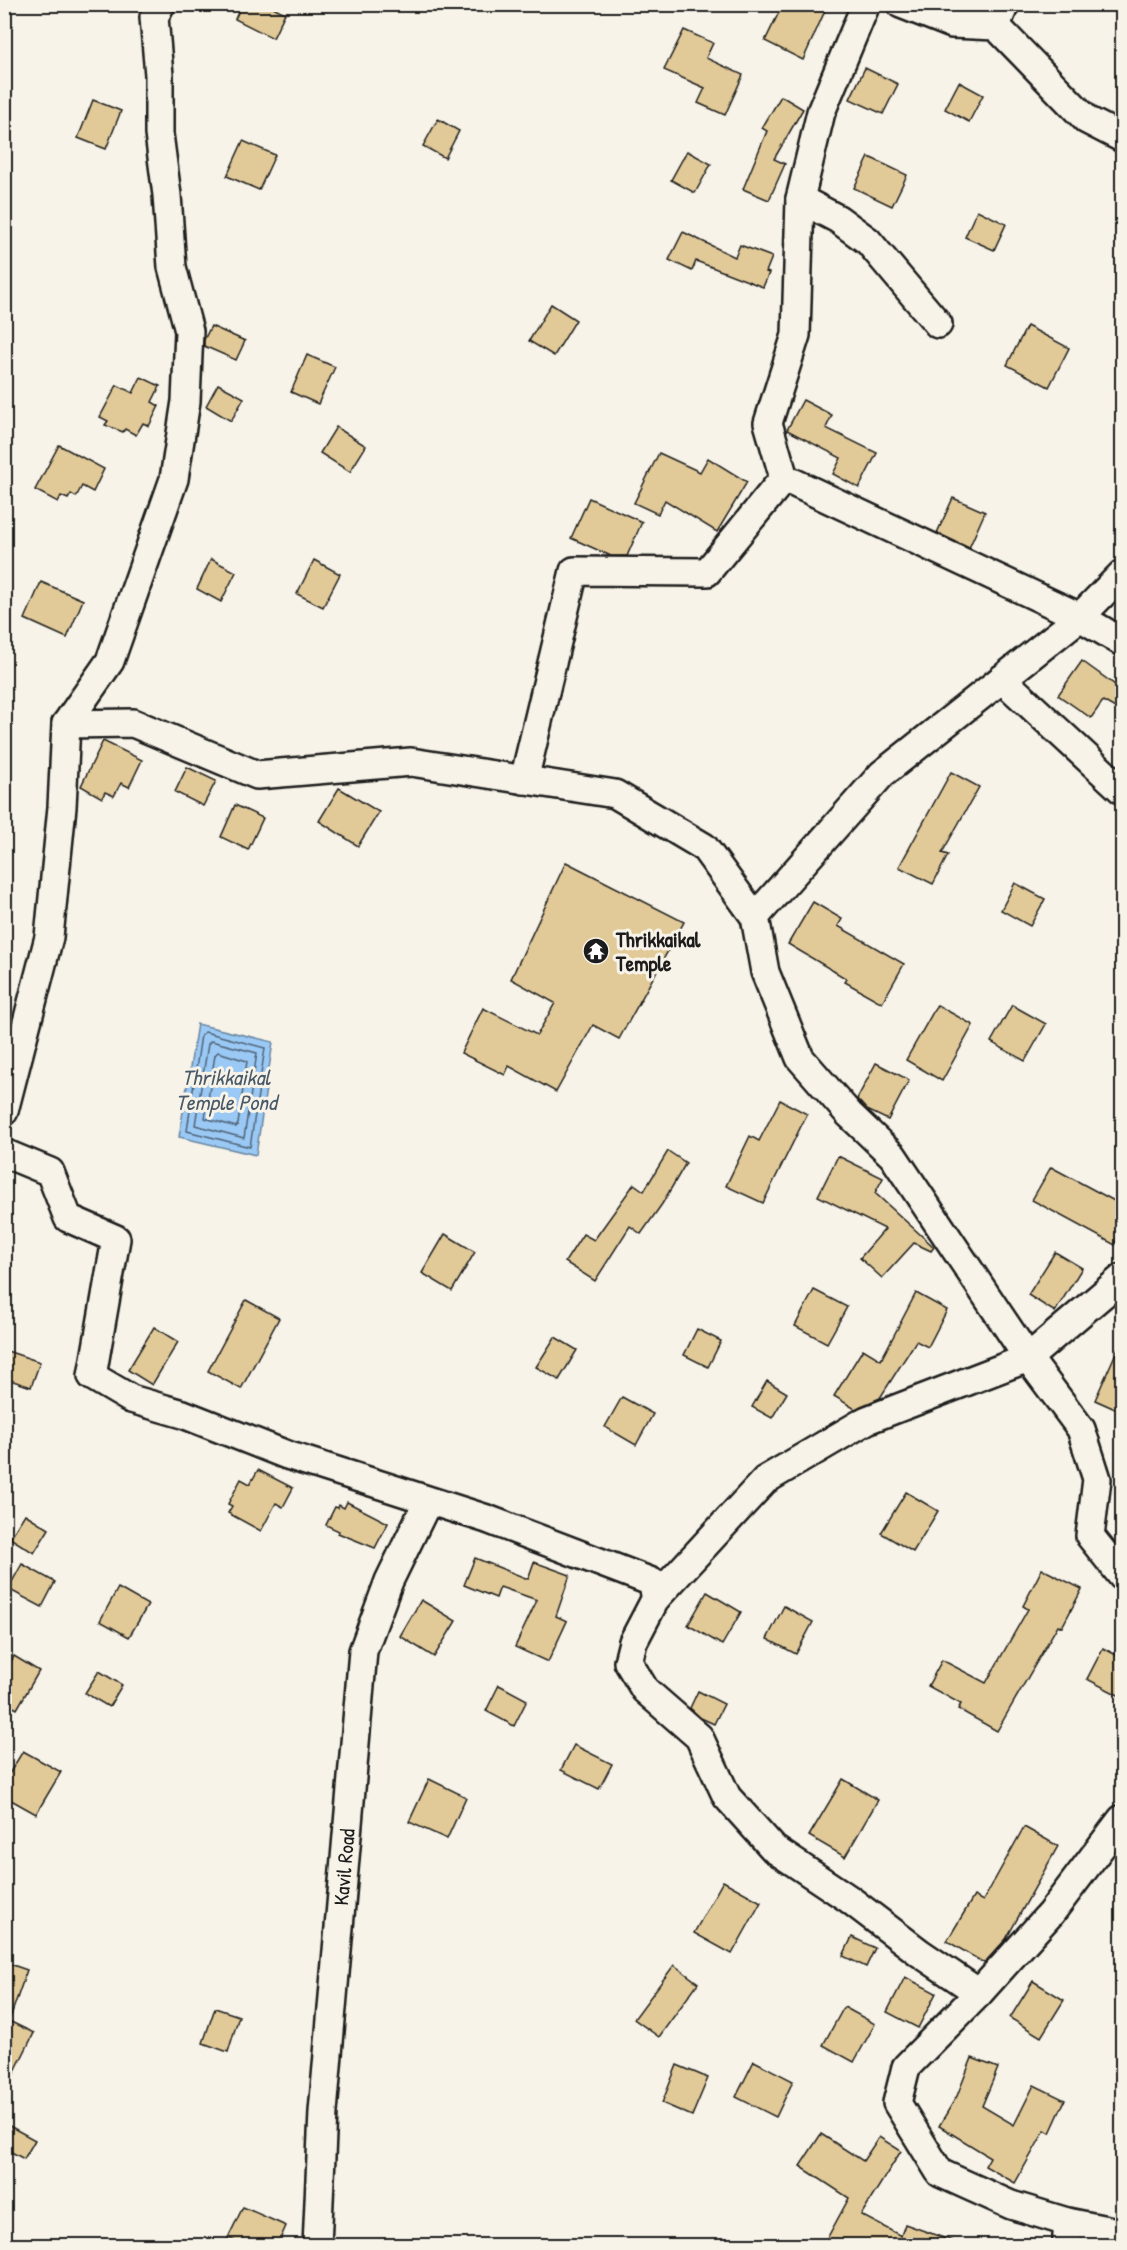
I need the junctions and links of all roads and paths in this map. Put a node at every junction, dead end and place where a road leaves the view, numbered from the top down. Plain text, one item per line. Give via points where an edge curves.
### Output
1 (161, 4) edge
2 (866, 4) edge
3 (901, 4) edge
4 (1001, 15) edge
5 (1122, 138) edge
6 (800, 199) junction
7 (938, 324) dead end
8 (784, 478) junction
9 (1122, 574) edge
10 (1080, 618) junction
11 (1122, 642) edge
12 (1002, 679) junction
13 (66, 724) junction
14 (524, 780) junction
15 (1122, 790) edge
16 (755, 917) junction
17 (4, 1111) edge
18 (4, 1153) edge
19 (1122, 1278) edge
20 (1028, 1358) junction
21 (428, 1502) junction
22 (1122, 1576) edge
23 (656, 1598) junction
24 (1122, 1819) edge
25 (979, 1993) junction
26 (1122, 2233) edge
27 (1067, 2234) edge
28 (317, 2246) edge

1 - 13 street via 154,17 159,134 172,267 189,331 186,401 174,479 110,661
2 - 6 street via 821,112
3 - 4 street via 952,24
4 - 5 street via 1087,120
6 - 7 street via 868,241
6 - 8 street via 796,335 768,423
8 - 10 street
8 - 14 street via 707,572 574,571
9 - 10 street
10 - 11 street
10 - 12 street
12 - 15 street
12 - 16 street via 882,774
13 - 14 street via 133,723 257,775 411,762
13 - 17 street via 49,937
14 - 16 street via 615,794 704,847
16 - 20 street via 765,972 800,1058 892,1156
18 - 21 street via 50,1172 68,1218 116,1239 92,1376 131,1399
19 - 20 street
20 - 22 street via 1081,1429 1097,1479 1090,1536
20 - 23 street via 867,1420 765,1480
21 - 23 street via 488,1519 652,1582
21 - 28 street, Kavil Road via 389,1581 363,1651 323,2112
23 - 25 street via 633,1642 628,1662 645,1690 699,1737 727,1797 774,1849
24 - 25 street via 1051,1913
25 - 27 street via 906,2067 897,2103 940,2172
26 - 27 street

